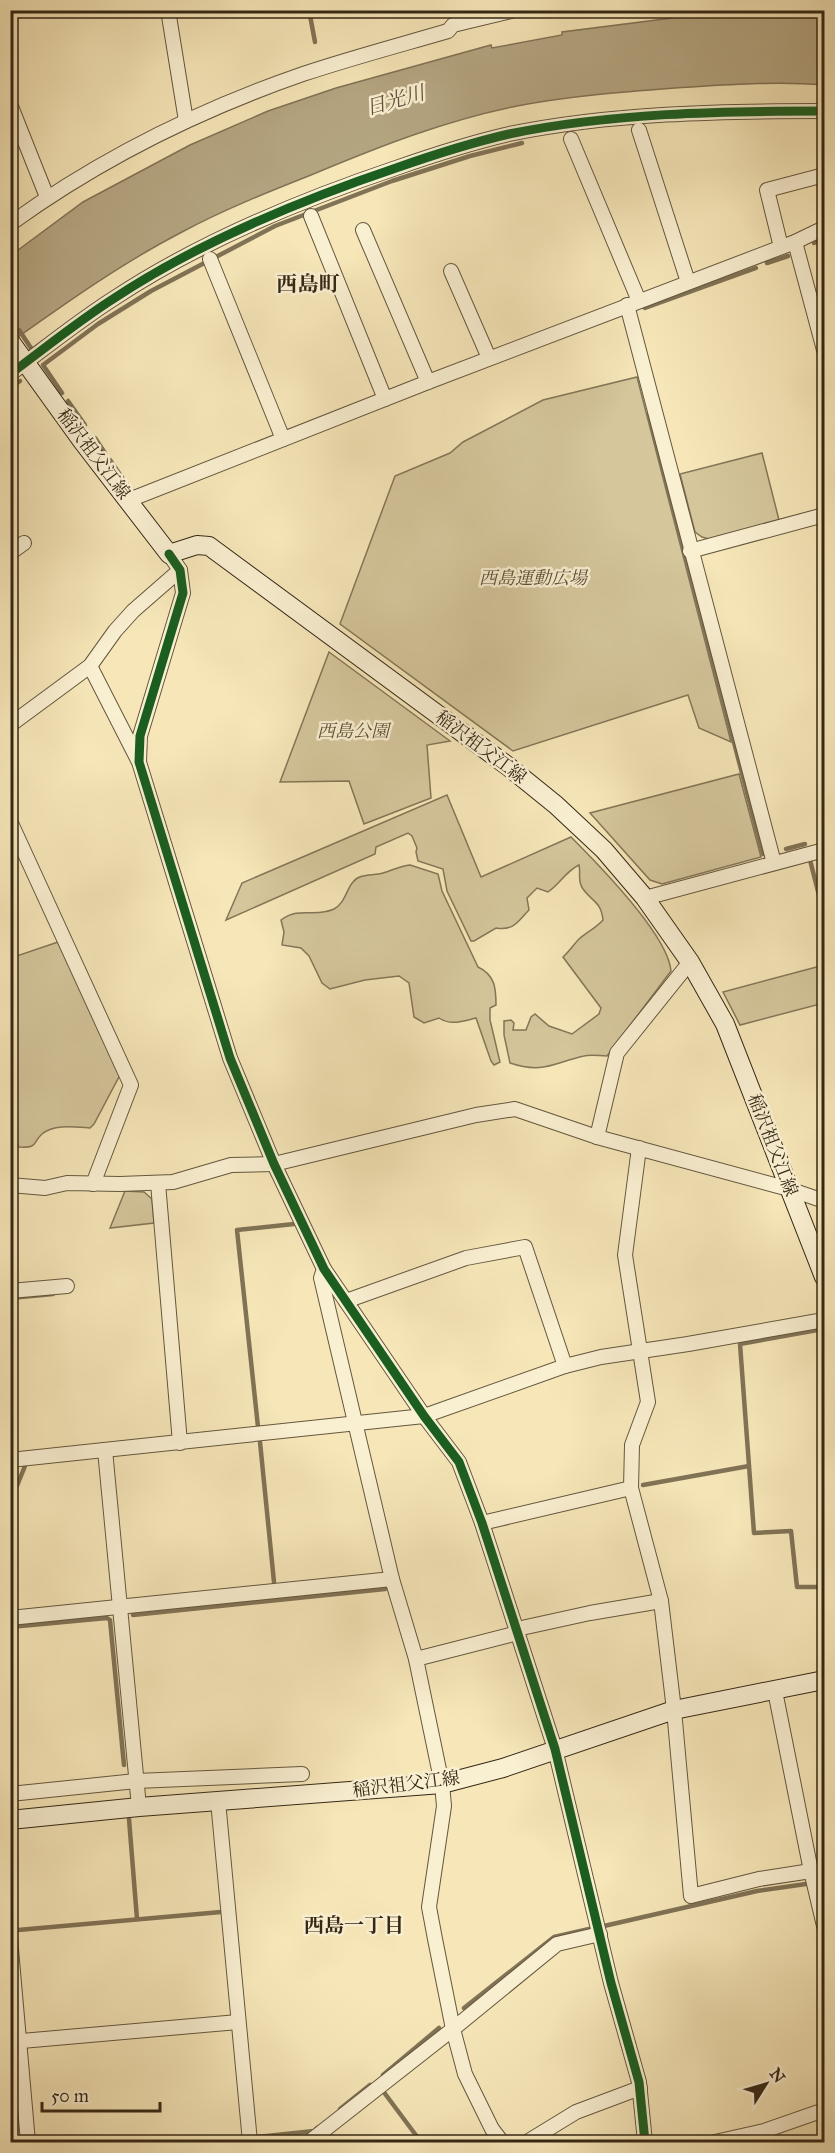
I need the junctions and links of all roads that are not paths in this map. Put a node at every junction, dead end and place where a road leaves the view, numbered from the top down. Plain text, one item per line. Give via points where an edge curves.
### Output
1 (168, 10) edge
2 (515, 10) edge
3 (452, 18) edge
4 (10, 104) edge
5 (825, 111) edge
6 (186, 121) junction
7 (639, 130) dead end
8 (571, 139) dead end
9 (825, 175) edge
10 (47, 197) junction
11 (311, 216) dead end
12 (10, 224) edge
13 (825, 228) edge
14 (363, 230) dead end
15 (795, 242) junction
16 (781, 247) junction
17 (210, 260) dead end
18 (451, 271) dead end
19 (688, 282) junction
20 (633, 303) junction
21 (10, 340) edge
22 (825, 350) edge
23 (489, 358) junction
24 (25, 361) junction
25 (10, 375) edge
26 (428, 382) junction
27 (385, 399) junction
28 (283, 439) junction
29 (129, 500) junction
30 (825, 515) edge
31 (24, 543) dead end
32 (690, 551) junction
33 (10, 554) edge
34 (170, 554) junction
35 (180, 570) junction
36 (90, 666) junction
37 (10, 725) edge
38 (139, 762) junction
39 (10, 820) edge
40 (825, 850) edge
41 (774, 863) junction
42 (645, 898) junction
43 (690, 962) junction
44 (597, 1137) junction
45 (639, 1148) junction
46 (274, 1164) junction
47 (158, 1183) junction
48 (93, 1184) junction
49 (10, 1185) edge
50 (789, 1189) junction
51 (825, 1201) edge
52 (324, 1269) junction
53 (825, 1277) edge
54 (67, 1287) dead end
55 (10, 1291) edge
56 (346, 1301) junction
57 (825, 1320) edge
58 (641, 1351) junction
59 (565, 1366) junction
60 (424, 1416) junction
61 (355, 1424) junction
62 (180, 1443) junction
63 (105, 1450) junction
64 (10, 1460) edge
65 (631, 1488) junction
66 (482, 1522) junction
67 (392, 1579) junction
68 (660, 1601) junction
69 (120, 1607) junction
70 (10, 1618) edge
71 (518, 1631) junction
72 (416, 1659) junction
73 (825, 1680) edge
74 (775, 1691) junction
75 (674, 1710) junction
76 (555, 1749) junction
77 (302, 1773) dead end
78 (136, 1780) junction
79 (442, 1784) junction
80 (10, 1794) edge
81 (218, 1801) junction
82 (139, 1807) junction
83 (10, 1820) edge
84 (811, 1871) junction
85 (825, 1926) edge
86 (600, 1934) junction
87 (10, 1938) edge
88 (238, 2022) junction
89 (453, 2029) junction
90 (15, 2042) edge
91 (640, 2088) junction
92 (825, 2110) edge
93 (28, 2142) edge
94 (250, 2142) edge
95 (309, 2142) edge
96 (502, 2142) edge
97 (527, 2142) edge
98 (645, 2142) edge
99 (715, 2142) edge

1 - 6 street
2 - 3 street
3 - 6 street via 448,31 304,74
4 - 10 street
5 - 24 street via 726,111 592,122 510,134 456,147 348,184 193,252 112,299
6 - 10 street
7 - 19 street
8 - 20 street
9 - 16 street via 767,190
10 - 12 street
11 - 27 street
13 - 15 street
14 - 26 street
15 - 16 street
15 - 22 street
16 - 19 street
17 - 28 street
18 - 23 street
19 - 20 street
20 - 23 street
20 - 32 street
21 - 24 main road, 稲沢祖父江線
23 - 26 street
24 - 25 street
24 - 29 main road, 稲沢祖父江線
26 - 27 street
27 - 28 street
28 - 29 street
29 - 34 main road, 稲沢祖父江線
30 - 32 street
31 - 33 street
32 - 41 street
34 - 35 street
34 - 42 main road, 稲沢祖父江線 via 197,545 209,546 556,805 604,850
35 - 36 street via 127,618
35 - 38 street via 183,593 140,736
36 - 37 street
36 - 38 street
38 - 46 street via 230,1058
39 - 48 street via 131,1085
40 - 41 street
41 - 42 street
42 - 43 main road, 稲沢祖父江線
43 - 44 street via 617,1053
43 - 50 main road, 稲沢祖父江線 via 725,1024
44 - 45 street
44 - 46 street via 515,1110 476,1115
45 - 50 street
45 - 58 street via 625,1255
46 - 47 street via 231,1165
46 - 52 street
47 - 48 street
47 - 62 street
48 - 49 street via 67,1183 45,1188
50 - 51 street
50 - 53 main road, 稲沢祖父江線
52 - 56 street
52 - 61 street via 321,1278
54 - 55 street
56 - 59 street via 466,1258 525,1247
56 - 60 street
57 - 58 street
58 - 59 street
58 - 65 street via 648,1402 632,1445
59 - 60 street
60 - 61 street
60 - 66 street via 459,1462
61 - 62 street
61 - 67 street
62 - 63 street
63 - 64 street
63 - 69 street
65 - 66 street
65 - 68 street
66 - 71 street
67 - 69 street
67 - 72 street
68 - 71 street
68 - 75 street
69 - 70 street
69 - 78 street
71 - 72 street
71 - 76 street
72 - 79 street
73 - 74 main road, 稲沢祖父江線
74 - 75 main road, 稲沢祖父江線
74 - 84 street
75 - 76 main road, 稲沢祖父江線
75 - 84 street via 691,1896
76 - 79 main road, 稲沢祖父江線
76 - 86 street
77 - 78 street
78 - 80 street
78 - 82 street
79 - 81 main road, 稲沢祖父江線
79 - 89 street via 444,1806 429,1907
81 - 82 main road, 稲沢祖父江線
81 - 88 street
82 - 83 main road, 稲沢祖父江線
84 - 85 street
86 - 89 street via 557,1944
86 - 91 street
87 - 90 street
88 - 90 street
88 - 94 street
89 - 95 street
89 - 96 street via 465,2074
90 - 93 street
91 - 97 street via 576,2112
91 - 98 street
92 - 99 street via 764,2131

